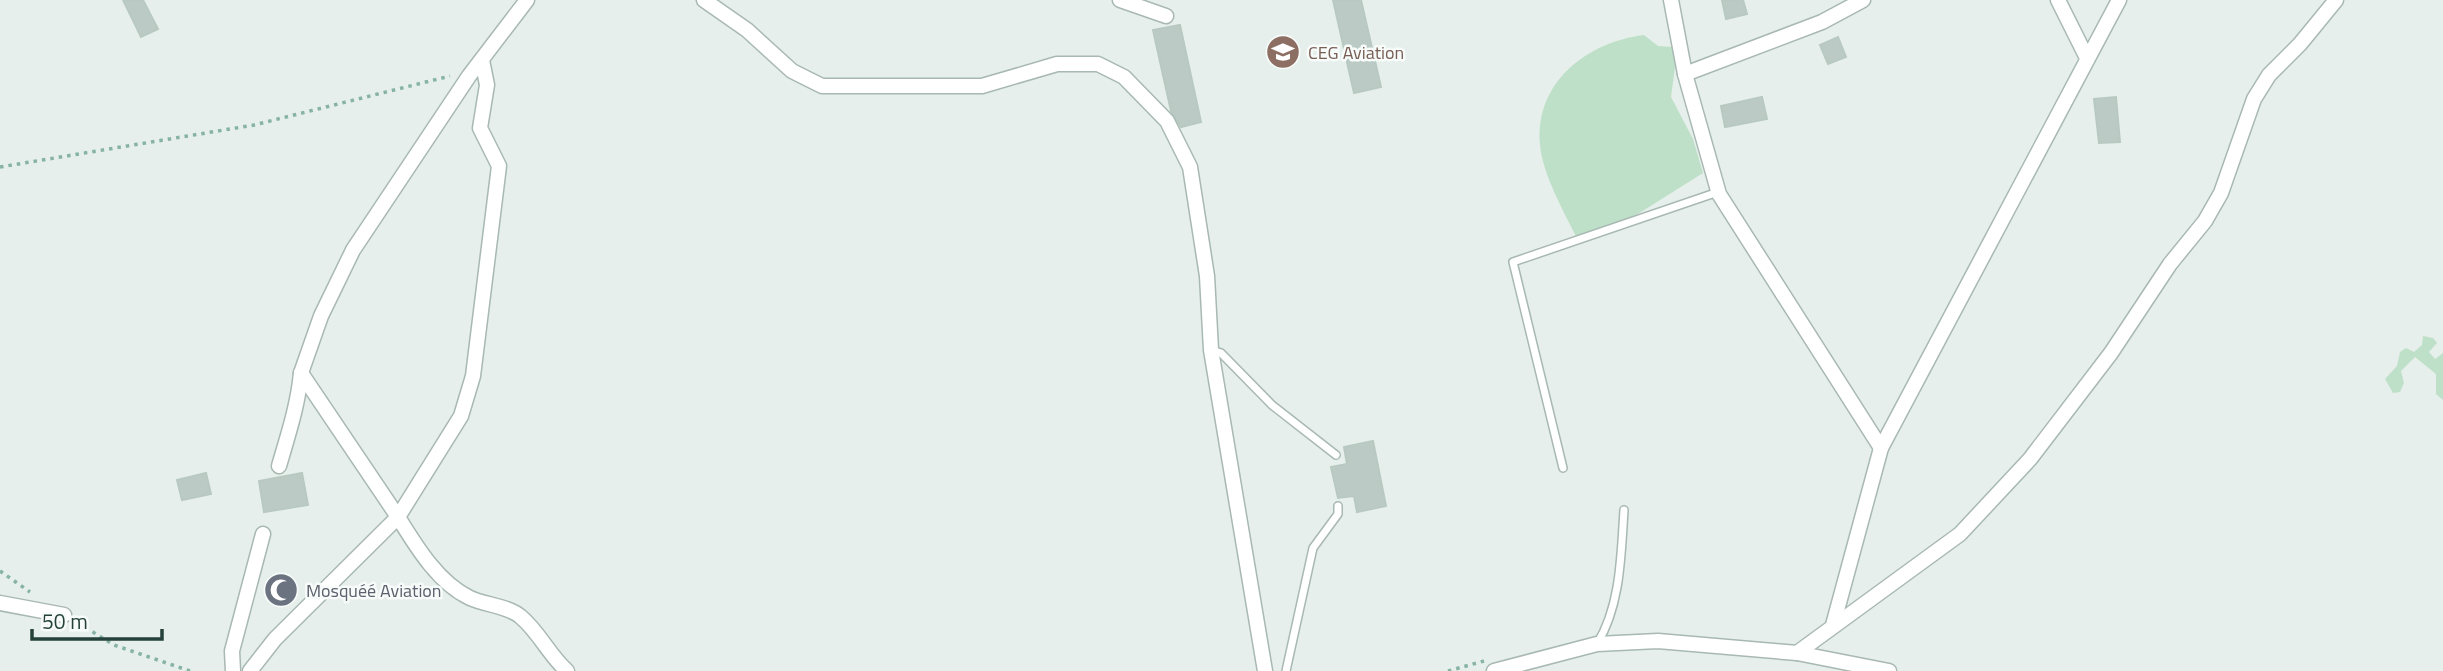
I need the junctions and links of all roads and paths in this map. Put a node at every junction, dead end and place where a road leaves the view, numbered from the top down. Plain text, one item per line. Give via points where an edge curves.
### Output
1 (527, 0) edge
2 (704, 0) edge
3 (1120, 0) edge
4 (1671, 0) edge
5 (1863, 0) edge
6 (2058, 0) edge
7 (2119, 0) edge
8 (2336, 0) edge
9 (1166, 16) dead end
10 (2086, 56) junction
11 (482, 60) junction
12 (1685, 74) junction
13 (469, 76) junction
14 (0, 167) edge
15 (1718, 192) junction
16 (1212, 350) junction
17 (301, 373) junction
18 (1881, 449) junction
19 (1336, 455) dead end
20 (279, 466) dead end
21 (1563, 468) dead end
22 (1338, 506) dead end
23 (1624, 510) dead end
24 (398, 517) junction
25 (264, 534) dead end
26 (0, 571) edge
27 (34, 595) dead end
28 (0, 603) edge
29 (64, 615) joint
30 (1833, 625) junction
31 (1597, 644) junction
32 (1797, 653) junction
33 (190, 671) edge
34 (233, 671) edge
35 (250, 671) edge
36 (567, 671) edge
37 (1265, 671) edge
38 (1286, 671) edge
39 (1494, 671) edge
40 (1889, 671) edge

1 - 11 street
2 - 16 street via 747,30 792,71 822,86 982,86 1057,64 1098,64 1124,77 1167,121 1190,167 1208,276
3 - 9 street
4 - 12 street
5 - 12 street via 1822,22
6 - 10 street
7 - 10 street
8 - 30 street via 2269,75 2254,99 2221,193 2204,221 2031,459 1960,534
10 - 18 street
11 - 13 street
11 - 24 street via 487,85 480,128 499,166 473,376 461,416
12 - 15 street
13 - 14 path via 444,76 254,125
13 - 17 street via 353,250 321,316
15 - 18 street
15 - 21 lane via 1513,262
16 - 19 lane via 1221,353 1272,405
16 - 37 street
17 - 20 street via 298,407
17 - 24 street
18 - 30 street
22 - 38 lane via 1338,514 1313,548
23 - 31 lane via 1618,579 1605,631
24 - 35 street via 275,639
24 - 36 street via 422,555 446,579 468,597 520,615
25 - 34 street via 232,650
26 - 27 path
28 - 29 street
29 - 33 path via 114,645
30 - 32 street
31 - 32 street via 1658,641
31 - 39 street
32 - 40 street

